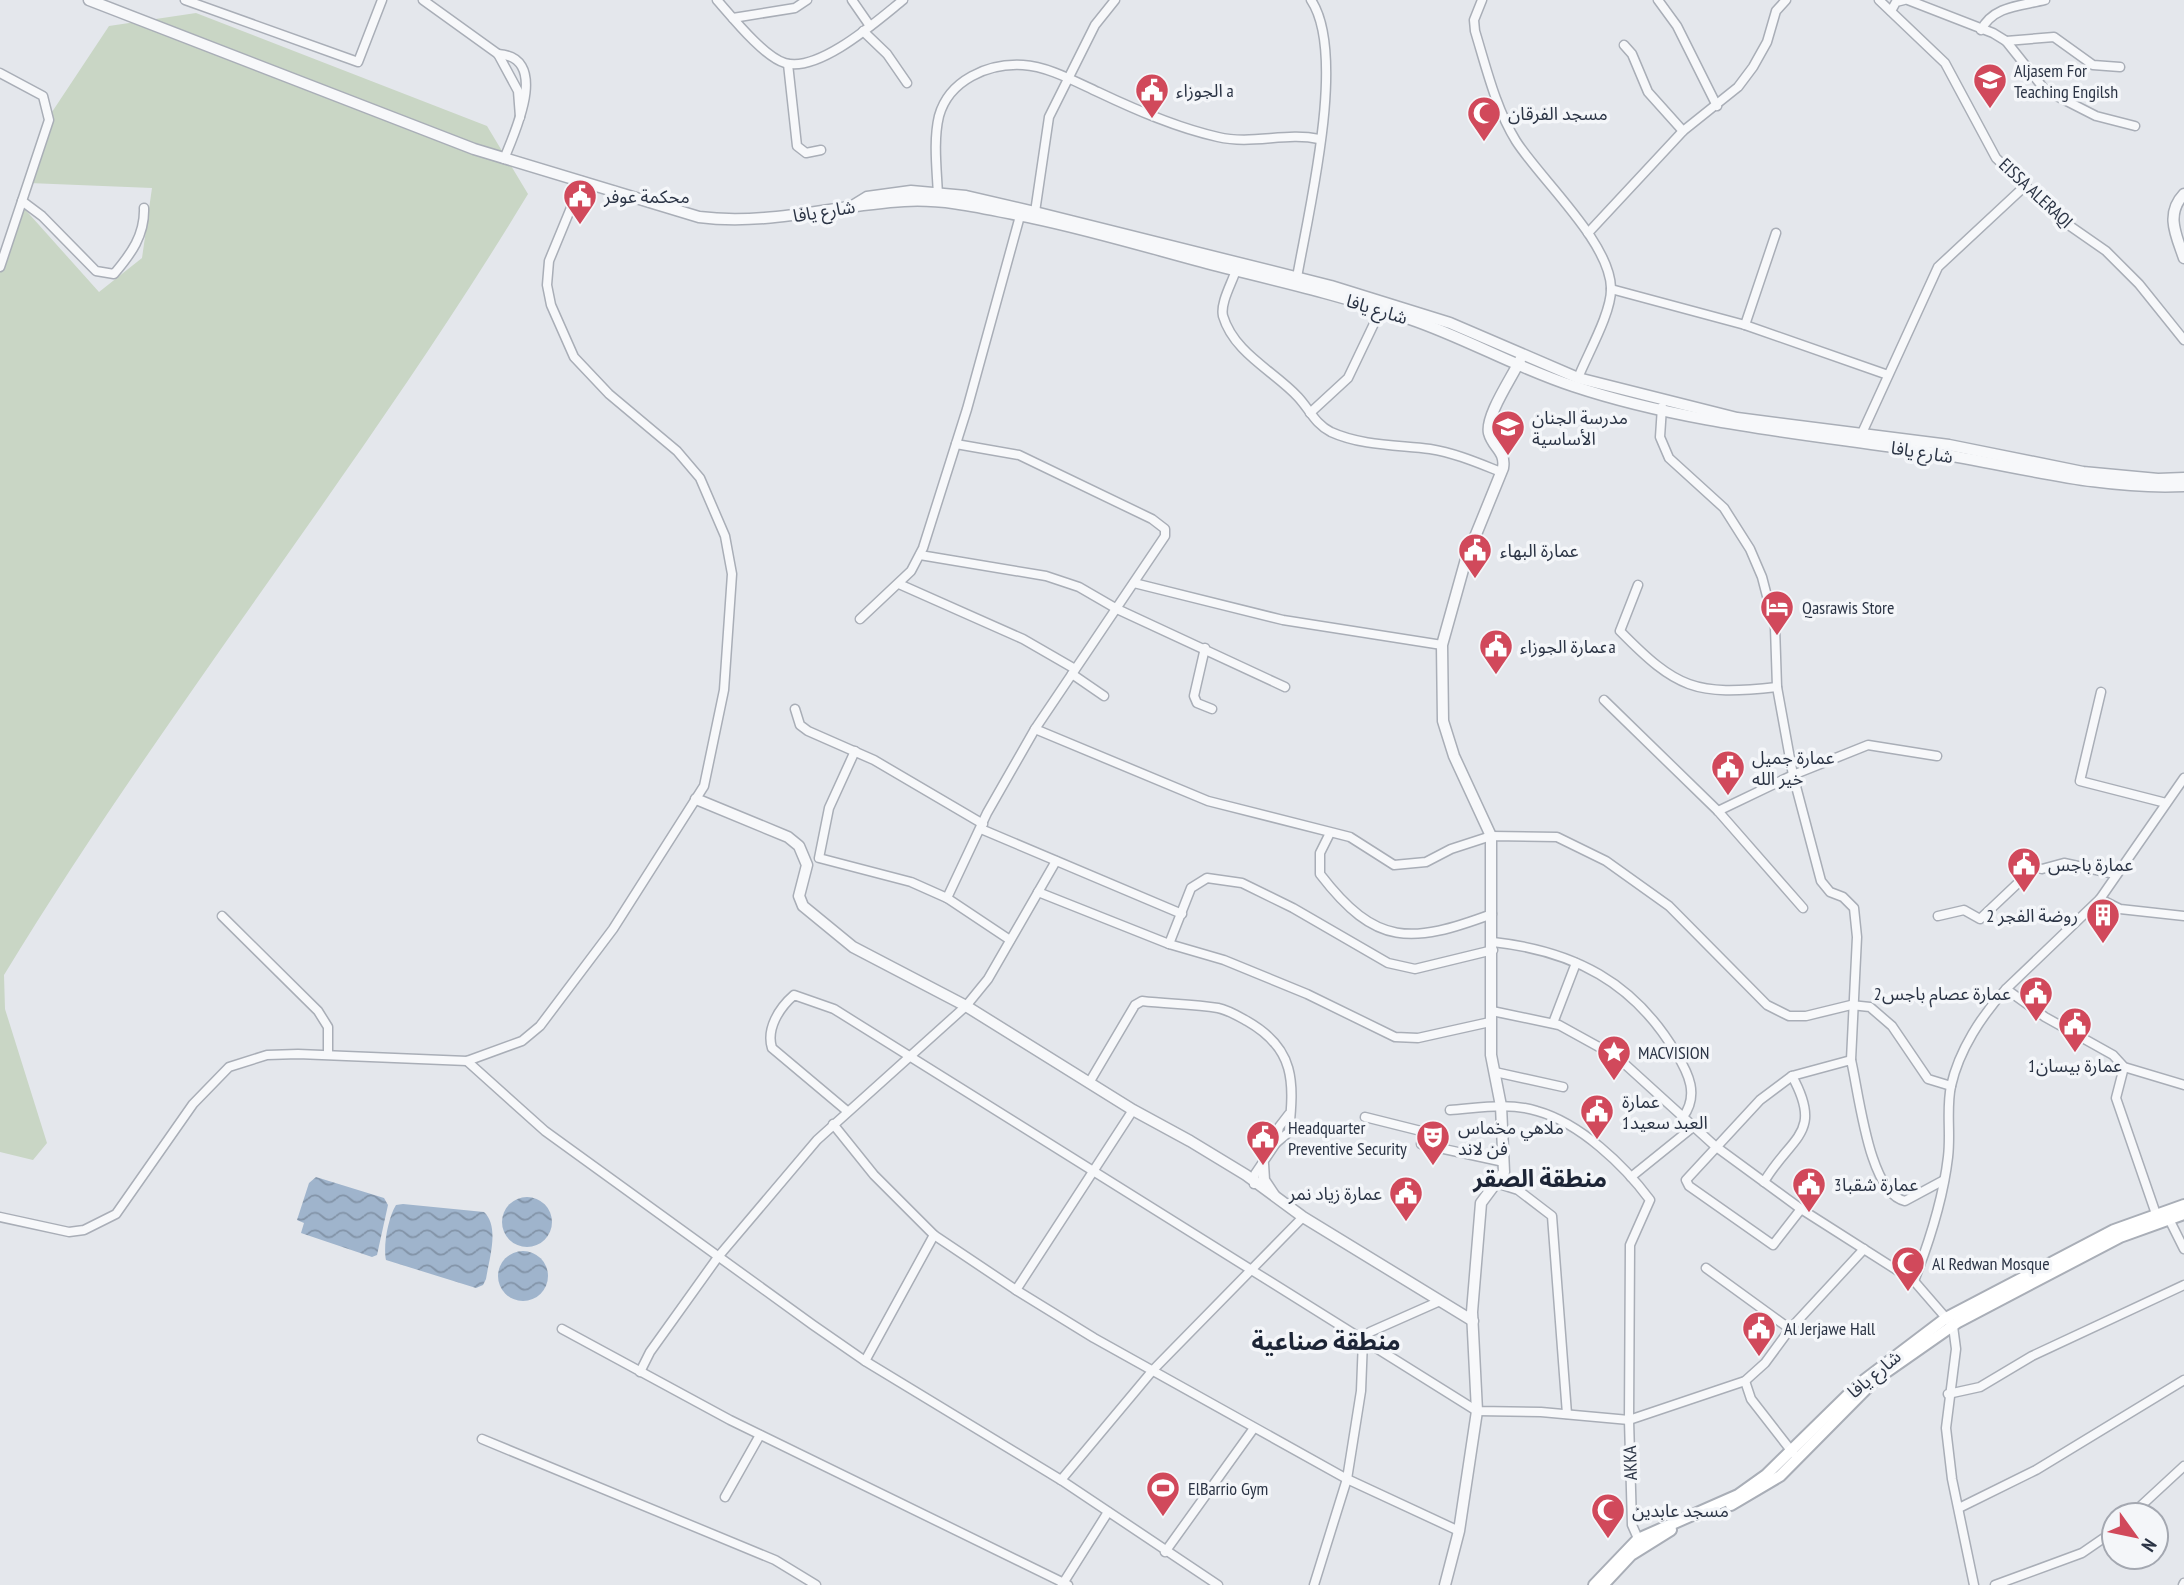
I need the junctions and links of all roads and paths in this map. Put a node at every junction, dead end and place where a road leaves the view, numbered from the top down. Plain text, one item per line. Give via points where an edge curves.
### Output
1 (89, 0) edge
2 (185, 0) edge
3 (382, 0) edge
4 (423, 0) edge
5 (717, 0) edge
6 (807, 0) edge
7 (852, 0) edge
8 (903, 0) edge
9 (1115, 0) edge
10 (1311, 0) edge
11 (1482, 0) edge
12 (1658, 0) edge
13 (1786, 0) edge
14 (1879, 0) edge
15 (1906, 0) edge
16 (2045, 0) edge
17 (1891, 11) junction
18 (733, 18) junction
19 (867, 28) junction
20 (1982, 30) junction
21 (2006, 41) junction
22 (1624, 45) dead end
23 (788, 64) junction
24 (2120, 67) dead end
25 (0, 73) edge
26 (1069, 79) junction
27 (907, 83) dead end
28 (1717, 106) junction
29 (2135, 126) dead end
30 (1683, 131) junction
31 (1319, 139) junction
32 (821, 150) dead end
33 (505, 159) junction
34 (582, 181) junction
35 (2025, 186) junction
36 (2184, 194) edge
37 (938, 197) junction
38 (22, 201) junction
39 (144, 208) dead end
40 (1035, 212) junction
41 (1020, 216) junction
42 (1588, 233) junction
43 (1776, 233) dead end
44 (2184, 258) edge
45 (0, 267) edge
46 (1236, 270) junction
47 (1297, 281) junction
48 (1611, 289) junction
49 (1381, 309) junction
50 (1745, 325) junction
51 (2184, 340) edge
52 (1520, 361) junction
53 (1888, 375) junction
54 (1578, 378) junction
55 (1663, 405) junction
56 (1310, 413) junction
57 (1862, 433) junction
58 (956, 444) junction
59 (1501, 472) junction
60 (2184, 478) edge
61 (2184, 486) edge
62 (919, 555) junction
63 (1134, 583) junction
64 (898, 584) junction
65 (1638, 585) dead end
66 (1117, 608) junction
67 (860, 619) dead end
68 (1443, 645) junction
69 (1205, 648) junction
70 (1073, 671) junction
71 (1285, 687) dead end
72 (1777, 687) junction
73 (2101, 692) dead end
74 (1104, 696) dead end
75 (1604, 700) dead end
76 (795, 709) dead end
77 (1212, 709) dead end
78 (1035, 729) junction
79 (855, 751) junction
80 (1937, 756) dead end
81 (1793, 775) junction
82 (2184, 778) edge
83 (696, 799) junction
84 (2166, 803) junction
85 (1718, 811) junction
86 (982, 826) junction
87 (1330, 833) junction
88 (1491, 836) junction
89 (1056, 861) junction
90 (2021, 864) dead end
91 (2035, 867) junction
92 (2115, 874) junction
93 (1038, 892) junction
94 (947, 898) junction
95 (2100, 899) junction
96 (1803, 908) dead end
97 (1182, 914) junction
98 (1492, 914) junction
99 (222, 916) dead end
100 (1938, 916) dead end
101 (2184, 916) edge
102 (1010, 940) junction
103 (1169, 944) junction
104 (1493, 946) junction
105 (1576, 963) junction
106 (2006, 989) junction
107 (1851, 1004) junction
108 (966, 1006) junction
109 (1491, 1016) junction
110 (1553, 1023) junction
111 (327, 1054) junction
112 (908, 1057) junction
113 (1851, 1060) junction
114 (467, 1061) junction
115 (2124, 1067) junction
116 (1495, 1072) junction
117 (1792, 1076) junction
118 (1089, 1083) junction
119 (2184, 1085) edge
120 (1951, 1086) junction
121 (1563, 1087) dead end
122 (1501, 1106) junction
123 (1133, 1110) junction
124 (1450, 1110) dead end
125 (847, 1111) junction
126 (1366, 1116) dead end
127 (1683, 1117) junction
128 (833, 1124) junction
129 (1693, 1127) junction
130 (1715, 1146) junction
131 (1504, 1162) junction
132 (1095, 1171) junction
133 (1256, 1174) junction
134 (1631, 1177) junction
135 (1944, 1180) junction
136 (1764, 1182) junction
137 (1496, 1183) junction
138 (2184, 1205) edge
139 (1801, 1209) junction
140 (2156, 1214) junction
141 (2184, 1214) edge
142 (1303, 1216) junction
143 (0, 1217) edge
144 (2169, 1219) junction
145 (934, 1235) junction
146 (1864, 1249) junction
147 (2184, 1249) edge
148 (718, 1257) junction
149 (1252, 1267) junction
150 (1706, 1269) dead end
151 (1914, 1281) junction
152 (2184, 1285) edge
153 (1016, 1290) junction
154 (1444, 1303) junction
155 (1473, 1307) junction
156 (1473, 1321) junction
157 (1949, 1322) junction
158 (562, 1328) dead end
159 (1790, 1329) junction
160 (1363, 1340) junction
161 (865, 1361) junction
162 (1153, 1370) junction
163 (640, 1372) junction
164 (2184, 1380) edge
165 (1745, 1381) junction
166 (1948, 1394) junction
167 (1477, 1411) junction
168 (1567, 1414) junction
169 (1629, 1420) junction
170 (1255, 1428) junction
171 (760, 1434) junction
172 (482, 1439) dead end
173 (1795, 1455) junction
174 (2184, 1466) edge
175 (1348, 1479) junction
176 (1061, 1480) junction
177 (725, 1497) dead end
178 (2146, 1501) edge
179 (1959, 1508) junction
180 (1108, 1512) junction
181 (1459, 1531) junction
182 (2100, 1541) edge
183 (1640, 1543) junction
184 (1165, 1552) junction
185 (1064, 1584) edge
186 (816, 1585) edge
187 (1218, 1585) edge
188 (1314, 1585) edge
189 (1445, 1585) edge
190 (1594, 1585) edge
191 (1603, 1585) edge
192 (1973, 1585) edge
193 (1995, 1585) edge

1 - 33 street, شارع يافا
2 - 3 street via 358,62
4 - 33 street via 498,54 518,91 520,117
5 - 18 street
6 - 18 street via 795,8
7 - 19 street
8 - 19 street
9 - 26 street via 1095,25
10 - 31 street via 1319,19 1325,63
11 - 42 street via 1475,31 1501,109 1530,160
12 - 28 street via 1677,26
13 - 28 street via 1776,11 1753,67
14 - 17 street, EISSA ALERAQI
15 - 17 street via 1896,2
15 - 20 street
16 - 20 street via 2018,3 1991,18
17 - 35 street, EISSA ALERAQI via 1945,63 1996,158
18 - 23 street
19 - 23 street via 834,51
19 - 27 street
20 - 21 street
21 - 24 street via 2054,37 2093,65
21 - 29 street via 2045,90 2096,116
22 - 30 street via 1648,92
23 - 32 street via 797,146 806,153
25 - 38 street via 43,96 49,121
26 - 31 street via 1143,113 1220,138 1263,140 1299,135
26 - 37 street via 1024,65 989,68 956,87 946,97 939,117
26 - 40 street via 1045,131
28 - 30 street
30 - 42 street
31 - 47 street
33 - 34 street, شارع يافا
34 - 37 street, شارع يافا via 665,208 732,221
34 - 83 street via 549,261 551,305 573,357 701,478 725,536 730,561 724,690 710,768
35 - 51 street, EISSA ALERAQI via 2060,219 2106,251
35 - 53 street via 1938,267
36 - 44 street via 2173,219
37 - 40 street
37 - 41 street, شارع يافا
38 - 39 street via 96,271 114,274 136,244 144,225
38 - 45 street
40 - 47 street
41 - 46 street, شارع يافا
41 - 58 street
42 - 48 street via 1606,264
43 - 50 street
46 - 47 street, شارع يافا
46 - 56 street via 1223,305 1227,322 1241,347
47 - 49 street, شارع يافا
47 - 52 street via 1423,313
48 - 50 street
48 - 54 street
49 - 52 street, شارع يافا
49 - 56 street via 1348,378
50 - 53 street
52 - 54 street
52 - 55 street, شارع يافا via 1574,387
52 - 59 street via 1489,427 1503,456
53 - 57 street
54 - 55 street
55 - 57 street
55 - 61 street, شارع يافا via 1733,425 1937,453 2084,481
55 - 72 street via 1660,437 1669,458 1724,508 1751,549 1775,627
56 - 59 street via 1332,432 1364,442 1445,453
57 - 60 street via 2083,472
58 - 62 street
58 - 63 street via 1019,455 1162,525 1165,536
59 - 68 street via 1466,559
62 - 64 street
62 - 66 street via 1046,576 1079,587
63 - 66 street
63 - 68 street via 1283,620
64 - 67 street
64 - 70 street via 1023,639
65 - 72 street via 1620,631 1666,675 1699,689
66 - 69 street
66 - 70 street
68 - 88 street via 1443,721
69 - 71 street
69 - 77 street via 1194,696 1197,703
70 - 74 street
70 - 78 street
72 - 81 street
73 - 84 street via 2080,781
75 - 85 street
76 - 79 street via 800,725
78 - 86 street
78 - 87 street via 1208,801
79 - 86 street
79 - 94 street via 829,808 819,858 911,882
80 - 81 street via 1868,745
81 - 85 street
81 - 107 street via 1821,881 1854,908 1857,937
82 - 84 street
83 - 108 street via 788,837 799,846 807,864 799,896 810,914 853,947
83 - 114 street via 613,929 540,1026 522,1041
84 - 92 street
85 - 96 street
86 - 89 street
86 - 94 street
87 - 88 street via 1350,837 1402,866 1426,862
87 - 98 street via 1320,852 1320,874 1376,928 1417,936
88 - 98 street
88 - 107 street via 1557,837 1606,861 1688,922 1780,1013 1806,1016
89 - 93 street
89 - 97 street
90 - 91 street
91 - 92 street via 2064,863
91 - 100 street via 1980,919 1964,910
92 - 95 street
93 - 102 street
93 - 103 street
94 - 102 street
95 - 101 street via 2120,909
95 - 106 street
97 - 103 street
97 - 104 street via 1191,888 1207,878 1242,883 1388,963 1415,969
98 - 104 street
99 - 111 street via 318,1011 328,1027
102 - 108 street
103 - 109 street via 1299,990 1395,1037 1418,1038
104 - 105 street via 1536,949
104 - 109 street
105 - 110 street
105 - 127 street via 1624,989 1662,1030 1691,1082 1690,1104
106 - 115 street via 2113,1055
106 - 120 street via 1968,1043
107 - 113 street
107 - 120 street via 1862,1004 1883,1016 1928,1079
108 - 112 street
108 - 118 street
109 - 110 street
109 - 116 street
110 - 127 street via 1617,1057
111 - 114 street
111 - 143 street via 267,1055 229,1067 193,1104 116,1214 104,1223 69,1232
112 - 125 street
112 - 125 street via 834,1009 798,994 787,1001 772,1026 772,1048
112 - 132 street
113 - 117 street
113 - 135 street via 1872,1164 1888,1191 1905,1201
114 - 148 street via 545,1131
115 - 119 street
115 - 140 street via 2116,1098
116 - 121 street
116 - 122 street
117 - 130 street via 1760,1100
117 - 136 street via 1807,1111 1804,1125
118 - 123 street
118 - 133 street via 1135,1005 1142,1001 1218,1008 1261,1029 1278,1045 1293,1085 1289,1114
120 - 135 street
122 - 124 street
122 - 131 street
122 - 134 street via 1537,1111 1571,1128 1601,1147
123 - 132 street
123 - 133 street
125 - 128 street
126 - 131 street via 1425,1132 1422,1144
127 - 129 street
128 - 145 street via 874,1175
128 - 148 street
129 - 130 street
129 - 134 street
130 - 136 street
130 - 139 street via 1688,1177 1689,1186 1773,1245
131 - 137 street via 1504,1172
132 - 149 street
132 - 153 street
133 - 142 street via 1275,1196
134 - 169 street, AKKA via 1650,1200 1630,1245
135 - 151 street via 1937,1221
136 - 139 street
137 - 155 street via 1480,1203
137 - 168 street via 1518,1190 1552,1216
138 - 140 main road, شارع يافا
139 - 146 street
140 - 157 main road, شارع يافا via 2114,1230
141 - 144 main road, شارع يافا
142 - 149 street
142 - 154 street
144 - 147 street
144 - 157 main road, شارع يافا via 2120,1237
145 - 153 street
145 - 161 street
146 - 151 street
146 - 159 street
148 - 161 street
148 - 163 street
149 - 160 street
149 - 162 street
150 - 159 street
151 - 157 street
152 - 166 street via 2032,1356 1980,1387
153 - 162 street
154 - 155 street
154 - 156 street
154 - 160 street via 1370,1332
155 - 156 street
156 - 167 street
157 - 166 street via 1956,1349
157 - 173 main road, شارع يافا via 1859,1384
158 - 163 street
159 - 165 street
160 - 167 street
160 - 175 street
161 - 176 street
162 - 170 street
162 - 176 street
163 - 171 street
164 - 179 street via 2036,1470
165 - 169 street
165 - 173 street via 1751,1399
166 - 179 street via 1946,1428
167 - 168 street
167 - 181 street
168 - 169 street
169 - 183 street, AKKA via 1632,1525
170 - 175 street
170 - 184 street
171 - 177 street
171 - 185 street
172 - 186 street via 775,1560
173 - 183 main road, شارع يافا via 1738,1495
174 - 178 street
175 - 181 street
175 - 188 street
176 - 180 street
179 - 192 street
180 - 184 street
180 - 185 street
181 - 189 street
182 - 193 street via 2082,1553
183 - 190 main road, شارع يافا
183 - 191 main road, شارع يافا
184 - 187 street

